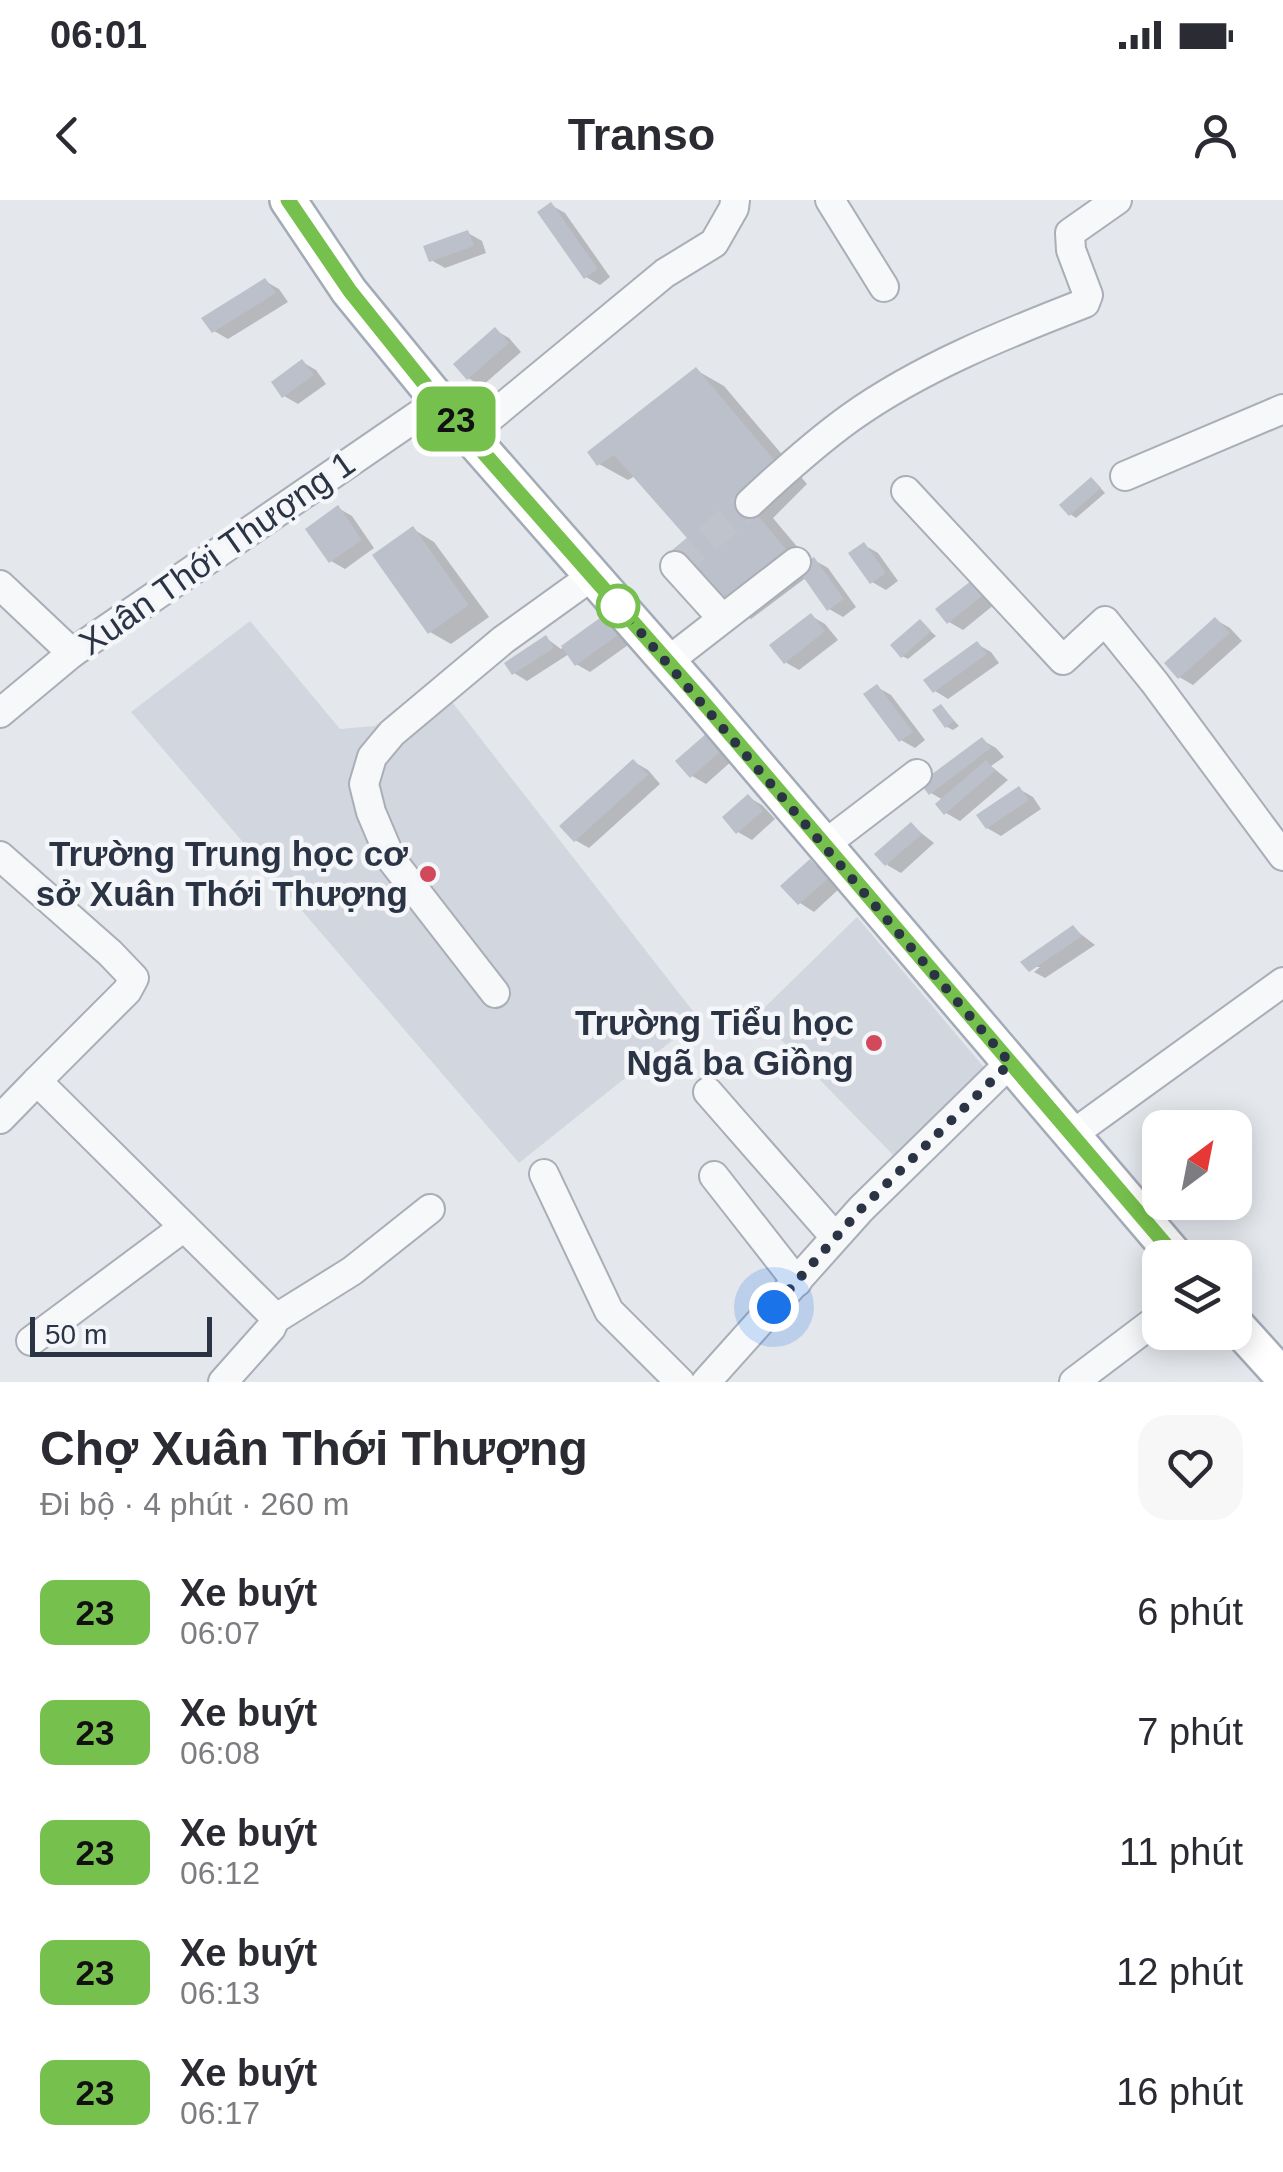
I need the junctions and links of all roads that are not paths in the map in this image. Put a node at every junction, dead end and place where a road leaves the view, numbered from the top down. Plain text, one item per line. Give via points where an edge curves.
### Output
1 (288, 200) edge
2 (735, 200) edge
3 (830, 200) edge
4 (1118, 200) edge
5 (884, 287) dead end
6 (439, 402) junction
7 (1283, 409) edge
8 (470, 434) junction
9 (1124, 476) dead end
10 (906, 491) dead end
11 (750, 502) tunnel mouth
12 (796, 562) dead end
13 (675, 566) dead end
14 (592, 576) junction
15 (0, 585) edge
16 (722, 618) junction
17 (72, 652) junction
18 (667, 662) junction
19 (0, 713) edge
20 (917, 774) dead end
21 (824, 845) junction
22 (0, 856) edge
23 (1283, 856) edge
24 (1282, 985) edge
25 (495, 993) dead end
26 (1010, 1063) junction
27 (38, 1080) junction
28 (708, 1092) dead end
29 (0, 1118) edge
30 (1073, 1134) junction
31 (544, 1174) dead end
32 (714, 1176) dead end
33 (430, 1208) dead end
34 (184, 1227) junction
35 (836, 1237) junction
36 (1162, 1240) edge
37 (797, 1282) junction
38 (275, 1319) junction
39 (1142, 1331) edge
40 (31, 1342) dead end
41 (1252, 1343) edge
42 (1283, 1377) edge
43 (223, 1382) edge
44 (680, 1382) edge
45 (706, 1382) edge
46 (1074, 1382) edge

1 - 6 main road
2 - 8 street via 714,243 665,273
3 - 5 street
4 - 11 street via 1070,233 1088,295 1084,303 923,374 853,416
6 - 8 main road
6 - 17 street, Xuân Thới Thượng 1
7 - 9 street
8 - 14 main road
10 - 23 street via 1063,660 1105,622
12 - 16 street
13 - 16 street
14 - 18 main road
14 - 25 street via 392,733 372,757 364,784 390,858
15 - 17 street
16 - 18 street
17 - 19 street, Xuân Thới Thượng 1
18 - 21 main road
20 - 21 street
21 - 26 main road
22 - 27 street via 134,978
24 - 30 street
26 - 30 main road
26 - 35 street
27 - 29 street
27 - 34 street
28 - 35 street
30 - 36 main road
31 - 44 street via 609,1311
32 - 37 street
33 - 38 street via 352,1271
34 - 38 street
34 - 40 street
35 - 37 street
37 - 45 street
38 - 43 street
39 - 46 street
41 - 42 main road

